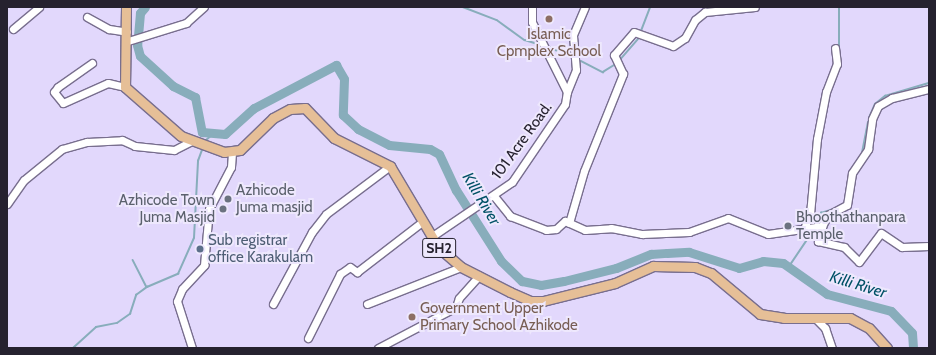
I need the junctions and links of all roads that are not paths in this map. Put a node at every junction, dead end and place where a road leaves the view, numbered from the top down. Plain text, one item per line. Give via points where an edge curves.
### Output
1 (39, 7) edge
2 (126, 7) edge
3 (204, 7) edge
4 (532, 7) edge
5 (585, 7) edge
6 (755, 7) edge
7 (87, 17) dead end
8 (13, 29) dead end
9 (129, 37) junction
10 (835, 48) dead end
11 (92, 63) dead end
12 (125, 87) junction
13 (929, 89) edge
14 (567, 92) junction
15 (192, 142) junction
16 (232, 151) junction
17 (390, 166) junction
18 (494, 196) junction
19 (7, 204) edge
20 (422, 222) junction
21 (569, 223) junction
22 (805, 226) junction
23 (817, 226) junction
24 (431, 236) junction
25 (929, 246) edge
26 (461, 267) junction
27 (480, 276) junction
28 (273, 304) dead end
29 (367, 304) dead end
30 (816, 319) junction
31 (308, 338) dead end
32 (192, 348) edge
33 (378, 348) edge
34 (832, 348) edge
35 (887, 348) edge

1 - 8 street
2 - 9 main road
3 - 9 street via 186,23 146,35
4 - 14 street, 101 Acre Road. via 532,22
5 - 14 street via 573,36 576,70
6 - 21 street via 705,12 695,20 685,38 673,46 634,32 614,55 623,74 584,171
7 - 9 street
9 - 12 main road
10 - 22 street via 837,64 826,92 817,139 810,214
11 - 12 street via 54,92 63,103 108,83
12 - 15 main road via 181,136
13 - 23 street via 892,98 878,106 872,119 868,149 852,173 847,204 828,215
14 - 18 street, 101 Acre Road. via 565,104 525,164 512,182
15 - 16 main road via 224,152
15 - 19 street via 174,150 135,146 122,140 87,142 62,149 24,180
16 - 17 main road via 247,146 273,118 301,107 334,138
16 - 32 street via 231,167 209,209 204,265 182,289 177,301
17 - 20 main road, SH2
17 - 28 street via 326,214 312,232
18 - 21 street via 505,213 526,224 551,230 565,221
18 - 24 street, 101 Acre Road.
20 - 24 main road, SH2
20 - 31 street via 357,272 350,267 340,274
21 - 22 street via 584,229 612,228 642,234 689,232 725,218 768,234 793,232
22 - 23 street
23 - 25 street via 818,241 844,247 860,262 881,233 902,247
24 - 26 main road, SH2 via 438,247
26 - 27 main road, SH2
26 - 29 street
27 - 30 main road, SH2 via 530,301 543,301 615,283 653,266 683,265 711,273 760,314
27 - 33 street via 459,298 456,307
30 - 34 street via 825,328
30 - 35 main road, SH2 via 850,318 860,321

